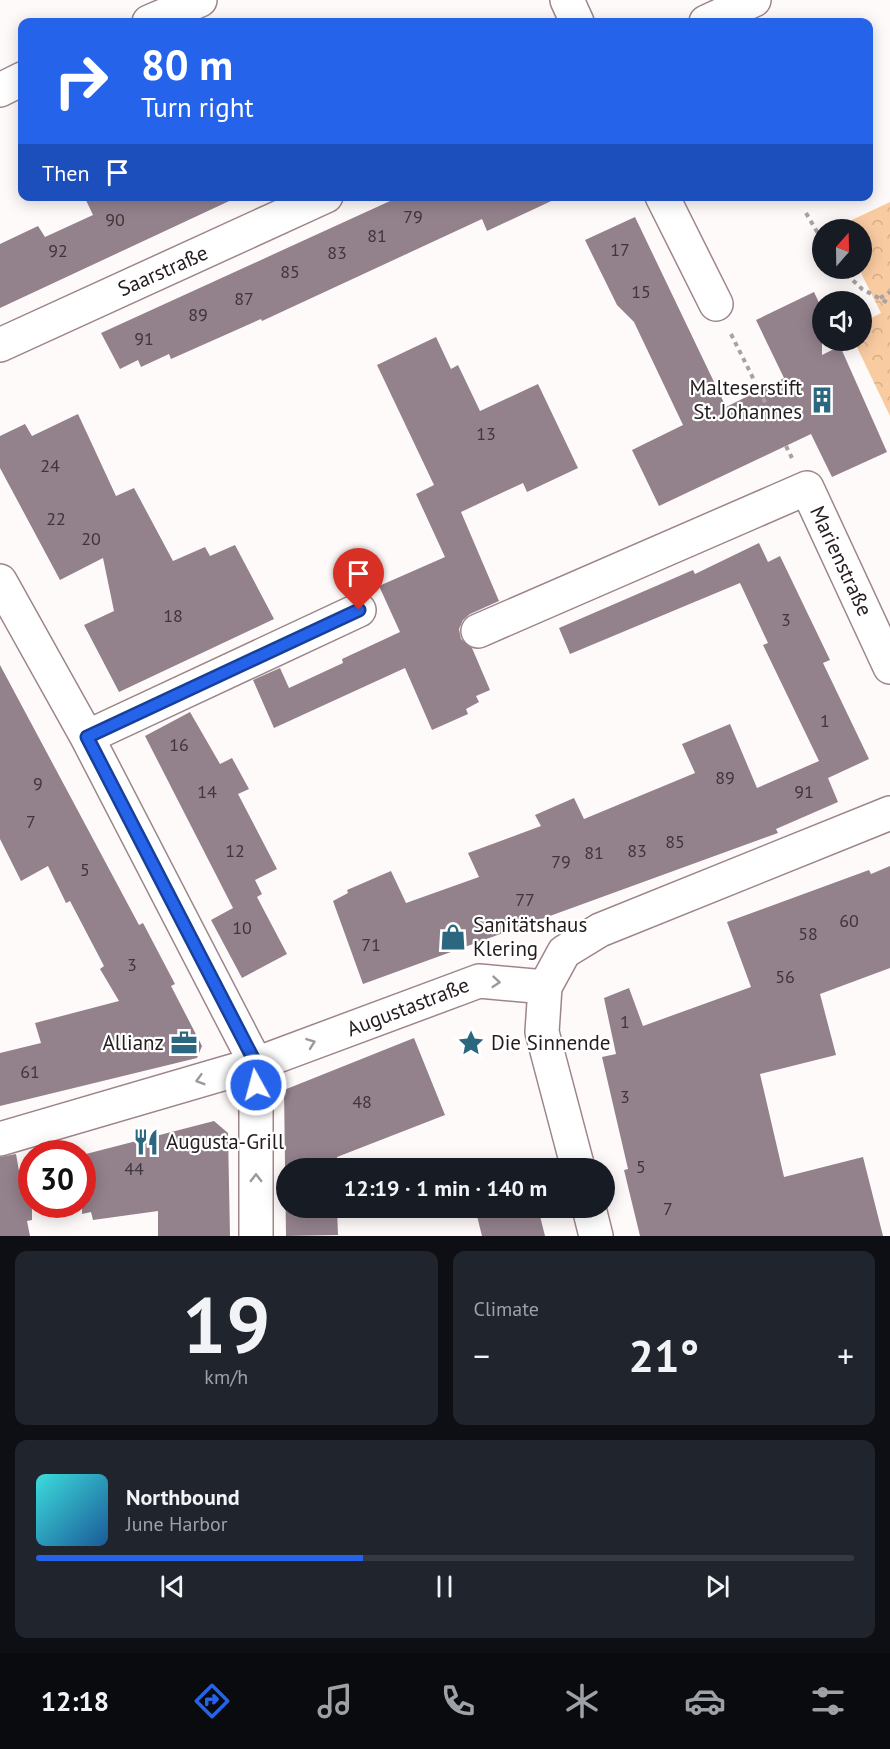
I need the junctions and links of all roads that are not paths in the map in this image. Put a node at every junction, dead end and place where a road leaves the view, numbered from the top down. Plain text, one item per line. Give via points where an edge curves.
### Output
1 (200, 0) edge
2 (567, 0) edge
3 (754, 0) edge
4 (158, 18) edge
5 (575, 18) edge
6 (715, 18) edge
7 (18, 82) edge
8 (0, 90) edge
9 (315, 201) edge
10 (664, 201) edge
11 (716, 304) road end
12 (0, 345) edge
13 (0, 581) edge
14 (359, 610) dead end
15 (478, 631) dead end
16 (890, 667) edge
17 (87, 737) junction
18 (890, 813) edge
19 (545, 987) junction
20 (256, 1064) junction
21 (0, 1139) edge
22 (575, 1158) edge
23 (592, 1218) edge
24 (256, 1236) edge
25 (596, 1236) edge

1 - 4 street
2 - 5 street
3 - 6 street
7 - 8 street
9 - 12 street, Saarstraße
10 - 11 street
13 - 17 street
14 - 17 street
15 - 16 street, Marienstraße via 807,488
17 - 20 street
18 - 19 street via 600,930 564,952
20 -> 19 street, Augustastraße via 479,981
19 - 22 street via 542,1032
20 -> 21 street, Augustastraße
24 -> 20 street
23 - 25 street

